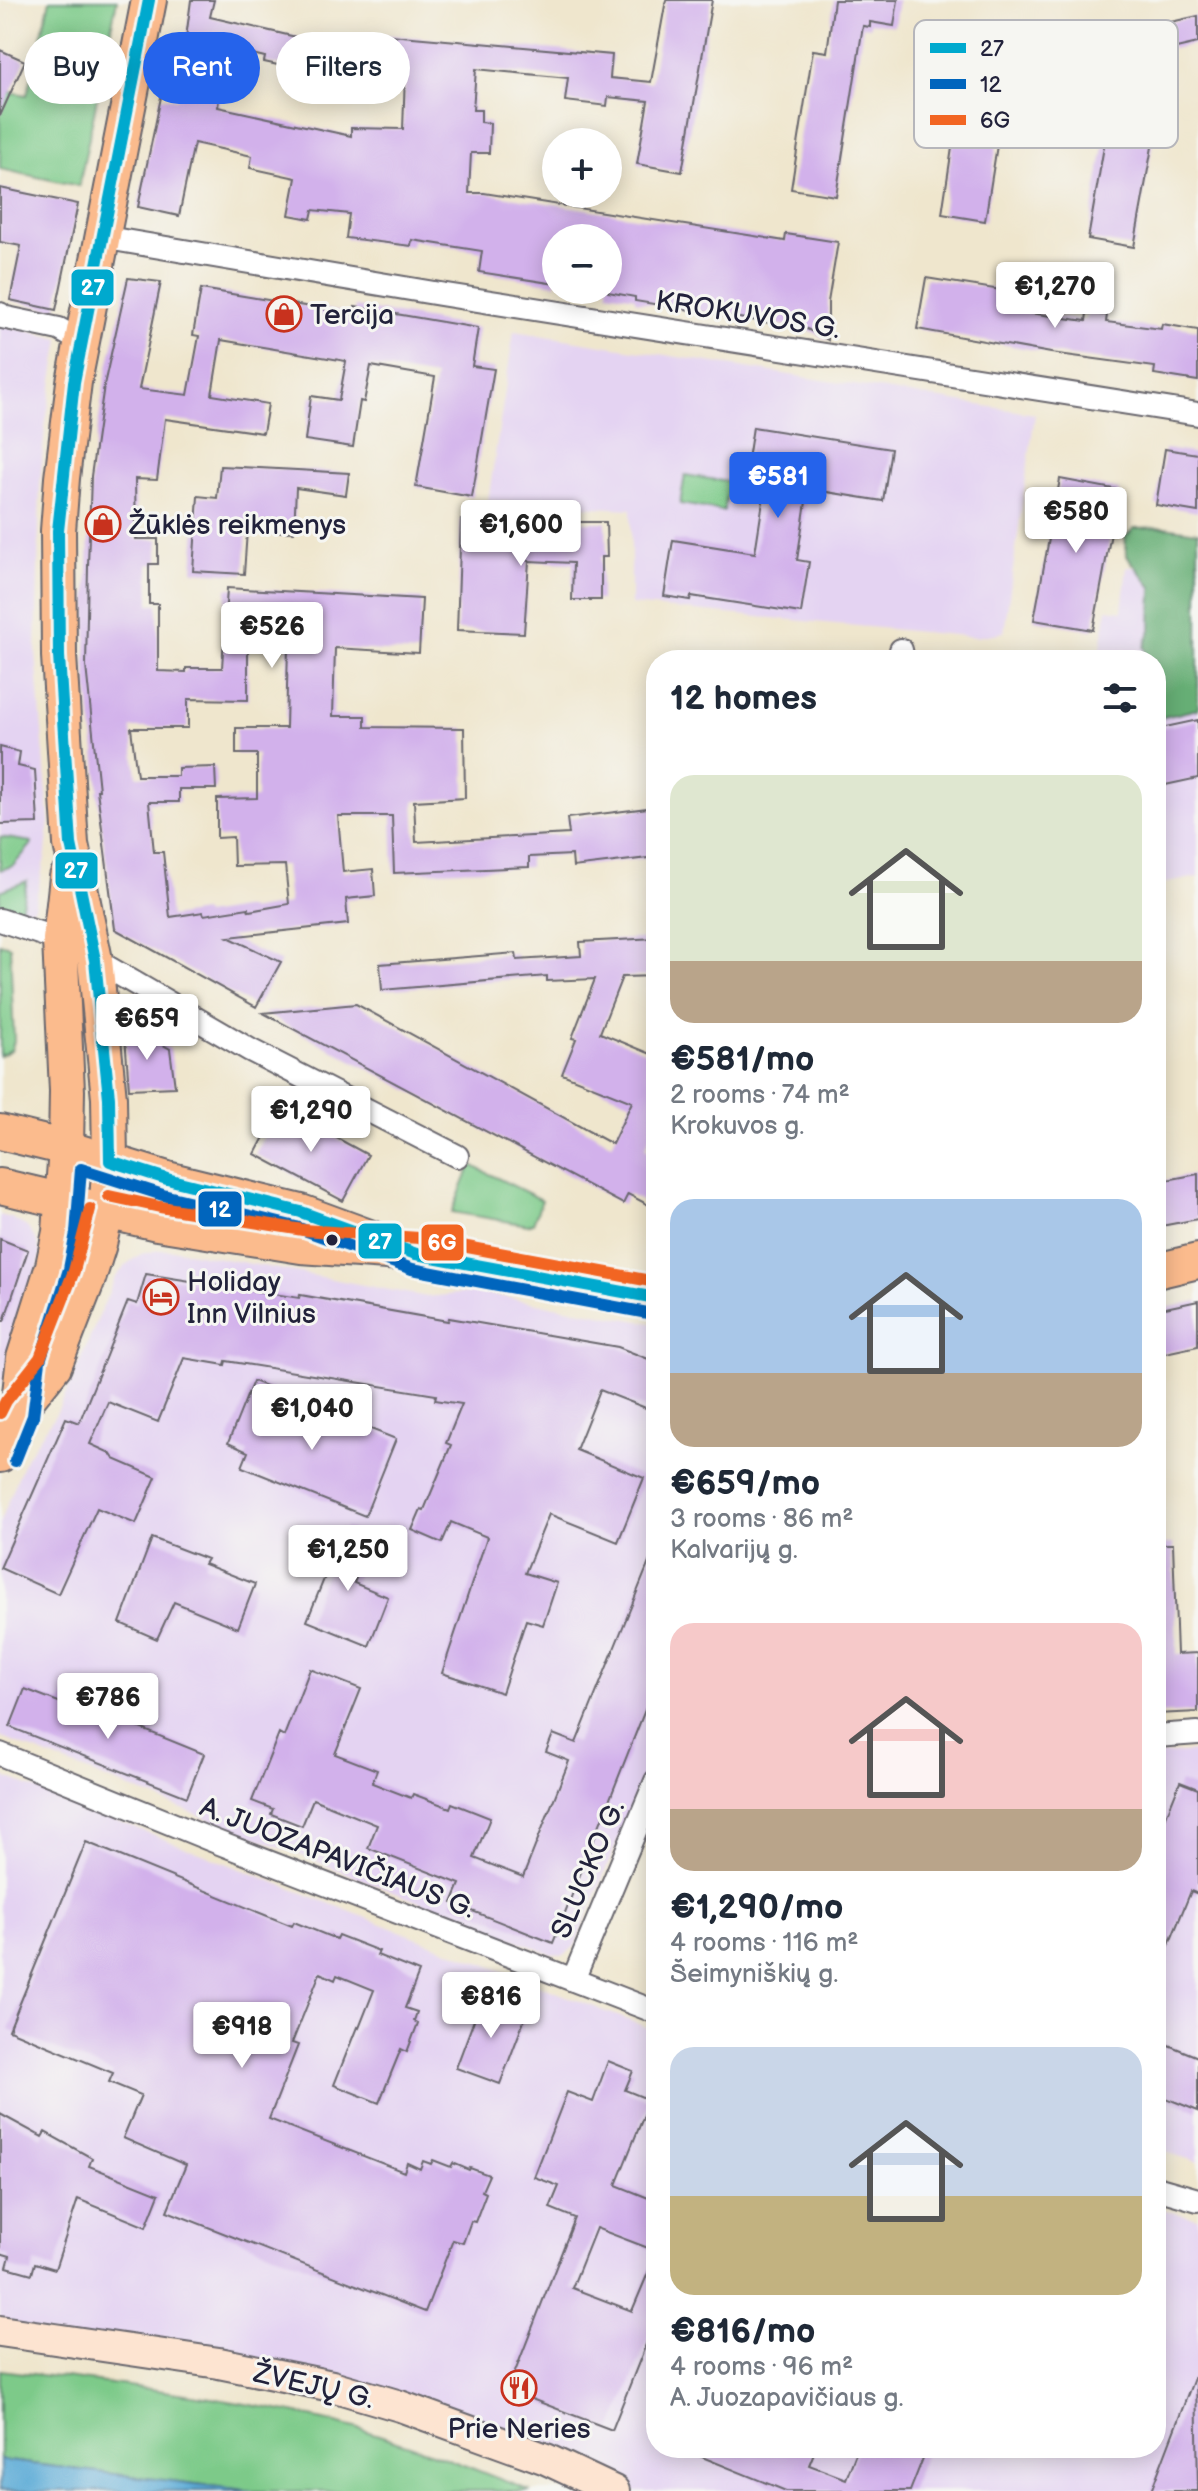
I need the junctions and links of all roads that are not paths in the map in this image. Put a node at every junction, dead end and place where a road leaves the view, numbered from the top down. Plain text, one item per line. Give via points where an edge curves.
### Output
1 (149, 0) edge
2 (101, 237) junction
3 (0, 314) edge
4 (82, 342) junction
5 (1198, 414) edge
6 (71, 844) junction
7 (0, 920) edge
8 (60, 940) junction
9 (95, 960) junction
10 (0, 1132) edge
11 (66, 1148) junction
12 (457, 1156) dead end
13 (110, 1161) junction
14 (0, 1186) edge
15 (63, 1202) junction
16 (106, 1212) junction
17 (416, 1254) junction
18 (1198, 1261) edge
19 (1166, 1269) edge
20 (646, 1296) edge
21 (18, 1411) junction
22 (0, 1455) edge
23 (1198, 1733) edge
24 (1166, 1735) edge
25 (0, 1754) edge
26 (646, 1805) edge
27 (573, 1980) junction
28 (646, 2008) edge
29 (1166, 2191) edge
30 (1198, 2200) edge
31 (0, 2331) edge
32 (614, 2491) edge

1 - 2 main road
2 - 4 main road
2 - 5 street, KROKUVOS G.
3 - 4 street via 59,329
4 - 6 main road via 58,531 59,656
6 - 8 main road
6 - 9 main road
7 - 8 street
8 - 11 main road
9 - 12 street via 250,1050
9 - 13 main road
10 - 11 main road
11 - 13 main road
11 - 15 main road
13 - 16 main road
13 - 17 main road via 301,1212
14 - 15 main road
15 - 16 main road
15 - 21 main road via 53,1266 24,1358
16 - 17 main road via 301,1246
16 - 21 main road via 89,1276 54,1366
17 - 20 main road
18 - 19 main road
21 - 22 main road
23 - 24 street
25 - 27 street, A. JUOZAPAVIČIAUS G.
26 - 27 street, SLUCKO G.
27 - 28 street, A. JUOZAPAVIČIAUS G.
29 - 30 street
31 - 32 street, ŽVEJŲ G. via 219,2363 332,2386 532,2454

